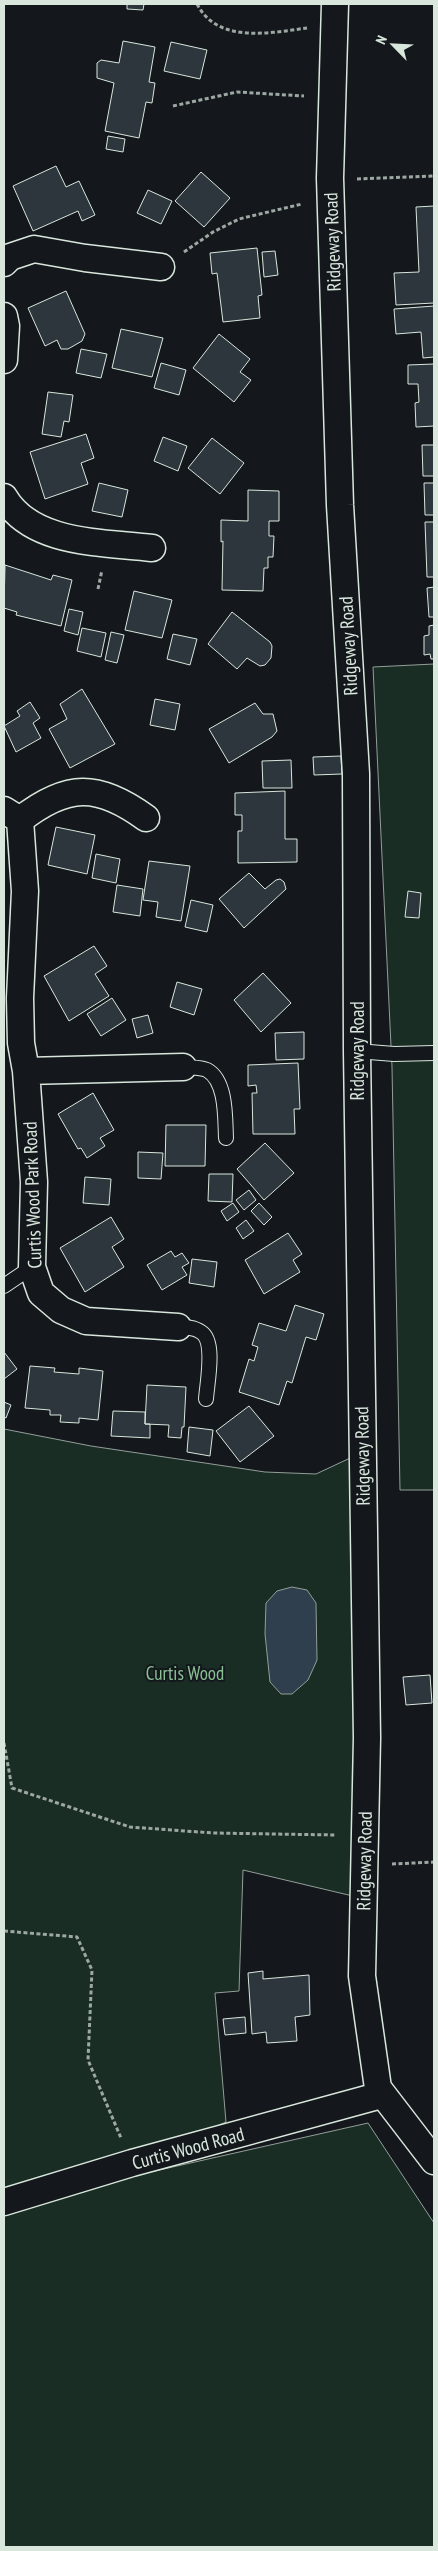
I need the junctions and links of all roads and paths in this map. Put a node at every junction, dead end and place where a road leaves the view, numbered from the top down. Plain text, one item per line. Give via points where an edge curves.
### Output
1 (197, 4) edge
2 (335, 14) edge
3 (332, 98) junction
4 (174, 106) dead end
5 (434, 176) edge
6 (330, 187) junction
7 (4, 263) edge
8 (161, 267) joint
9 (4, 316) edge
10 (4, 360) edge
11 (4, 497) edge
12 (152, 548) dead end
13 (12, 815) edge
14 (146, 818) dead end
15 (12, 1044) edge
16 (356, 1050) junction
17 (434, 1053) edge
18 (184, 1067) joint
19 (26, 1071) junction
20 (226, 1138) dead end
21 (32, 1267) junction
22 (4, 1286) edge
23 (178, 1327) joint
24 (206, 1399) dead end
25 (4, 1743) edge
26 (365, 1836) junction
27 (434, 1862) edge
28 (364, 1866) junction
29 (4, 1931) edge
30 (378, 2094) junction
31 (434, 2160) edge
32 (132, 2163) junction
33 (4, 2202) edge

1 - 2 path via 203,15 218,27 236,32 272,32
2 - 3 street, Ridgeway Road
3 - 4 path via 237,92
3 - 6 street, Ridgeway Road
5 - 6 path via 346,180
6 - 8 path via 239,219 213,232
6 - 16 street, Ridgeway Road via 340,505 356,774
7 - 8 street via 10,257 34,249
9 - 10 street
11 - 12 street via 10,508 33,526 68,538
13 - 14 street, Curtis Wood Park Road via 60,795 80,792 104,794 124,802
13 - 15 street, Curtis Wood Park Road via 24,891 20,998
15 - 19 street, Curtis Wood Park Road
16 - 17 lane via 394,1054
16 - 26 street, Ridgeway Road via 367,1738
18 - 19 street
18 - 20 lane via 210,1071 216,1078 221,1090
19 - 21 street, Curtis Wood Park Road via 34,1182
21 - 22 lane
21 - 23 street, Curtis Wood Park Road via 42,1293 61,1310 86,1321
23 - 24 lane via 196,1329 206,1337 210,1348
25 - 26 path via 12,1788 130,1827 213,1833
26 - 28 street, Ridgeway Road
27 - 28 path
28 - 30 street, Ridgeway Road via 362,1976
29 - 32 path via 77,1937 92,1970 88,2060
30 - 31 street
30 - 32 street, Curtis Wood Road
32 - 33 street, Curtis Wood Road

